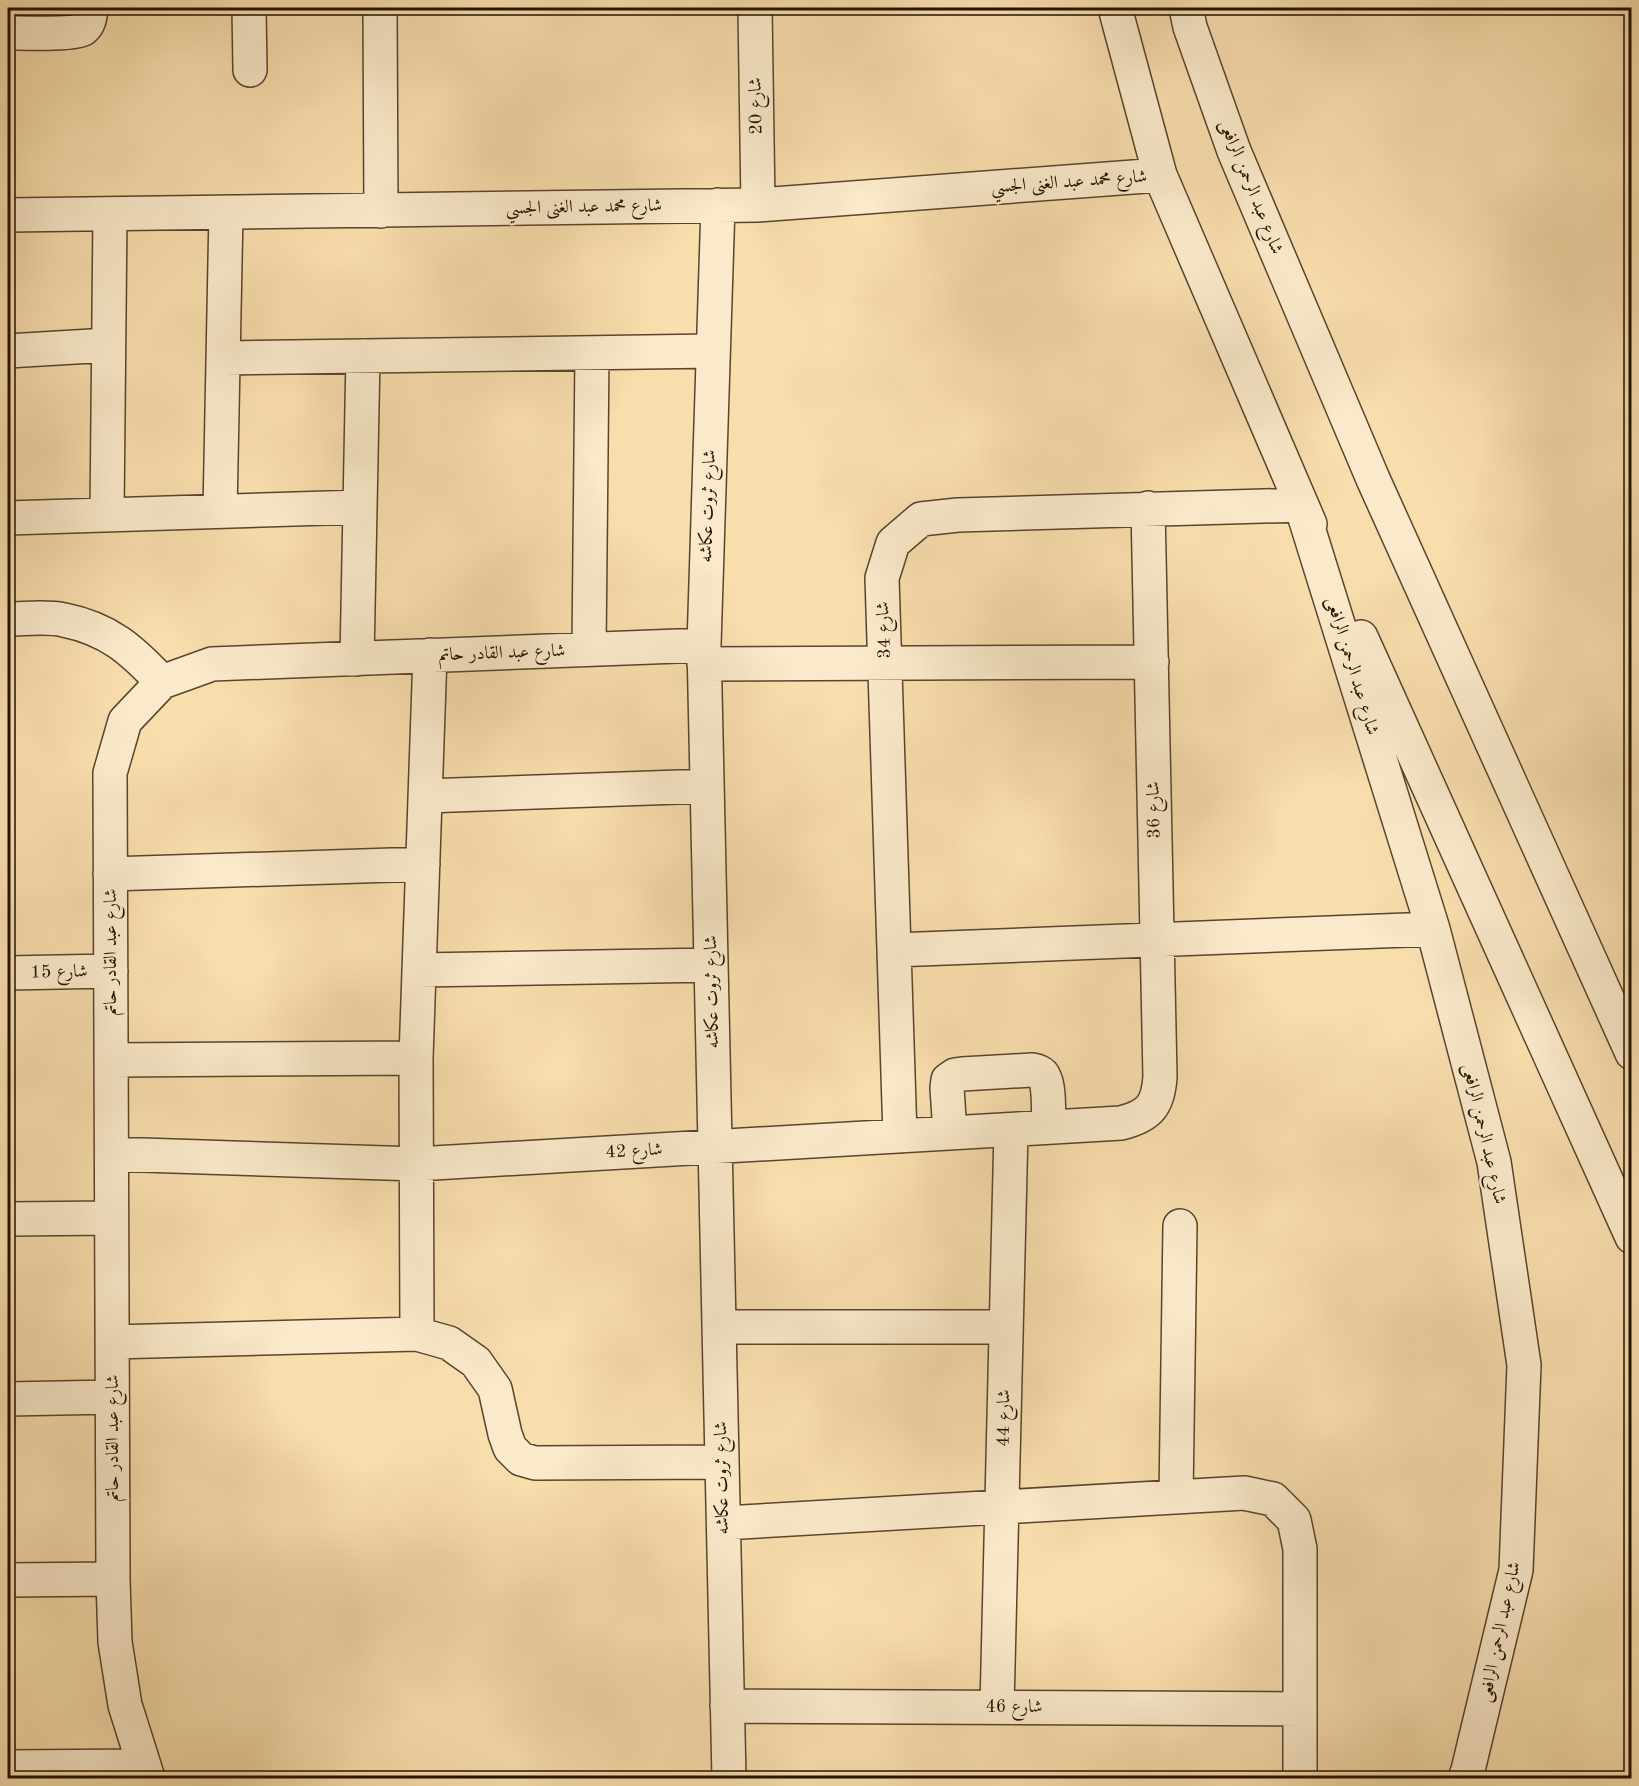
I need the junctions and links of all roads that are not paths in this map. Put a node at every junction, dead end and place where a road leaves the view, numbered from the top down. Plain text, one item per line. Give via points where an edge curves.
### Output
1 (91, 8) edge
2 (249, 8) edge
3 (380, 8) edge
4 (755, 8) edge
5 (1115, 8) edge
6 (1186, 8) edge
7 (8, 33) edge
8 (250, 70) dead end
9 (1160, 175) junction
10 (718, 205) junction
11 (758, 205) junction
12 (381, 211) junction
13 (226, 212) junction
14 (110, 214) junction
15 (8, 215) edge
16 (108, 345) junction
17 (8, 351) edge
18 (713, 351) junction
19 (592, 352) junction
20 (363, 356) junction
21 (223, 358) junction
22 (1301, 505) junction
23 (360, 507) junction
24 (1148, 508) junction
25 (220, 511) junction
26 (106, 514) junction
27 (8, 518) edge
28 (8, 619) edge
29 (589, 649) junction
30 (704, 655) junction
31 (430, 656) junction
32 (357, 659) junction
33 (1152, 662) junction
34 (885, 663) junction
35 (162, 682) junction
36 (707, 786) junction
37 (425, 796) junction
38 (423, 864) junction
39 (110, 874) junction
40 (1433, 929) junction
41 (1157, 940) junction
42 (894, 950) junction
43 (711, 965) junction
44 (419, 970) junction
45 (111, 971) junction
46 (8, 973) edge
47 (1632, 1053) edge
48 (416, 1058) junction
49 (111, 1060) junction
50 (1151, 1109) joint
51 (1049, 1127) junction
52 (1011, 1130) junction
53 (950, 1133) junction
54 (900, 1136) junction
55 (715, 1147) junction
56 (112, 1154) junction
57 (417, 1164) junction
58 (111, 1218) junction
59 (8, 1219) edge
60 (1180, 1226) dead end
61 (1632, 1237) edge
62 (719, 1327) junction
63 (1006, 1327) junction
64 (417, 1334) junction
65 (112, 1342) junction
66 (112, 1397) junction
67 (8, 1399) edge
68 (722, 1462) junction
69 (1176, 1497) junction
70 (1002, 1507) junction
71 (724, 1523) junction
72 (113, 1579) junction
73 (8, 1580) edge
74 (728, 1706) junction
75 (997, 1707) junction
76 (1300, 1709) junction
77 (8, 1767) edge
78 (146, 1772) edge
79 (729, 1779) edge
80 (1300, 1779) edge
81 (1465, 1779) edge

1 - 7 street via 89,21 82,29
2 - 8 street
3 - 12 street
4 - 11 street, شارع 20
5 - 9 street, شارع عبد الرحمن الرافعى
6 - 47 street, شارع عبد الرحمن الرافعى via 1234,151 1373,479
9 - 11 street, شارع محمد عبد الغنى الجسي
9 - 22 street, شارع عبد الرحمن الرافعى
10 - 11 street, شارع محمد عبد الغنى الجسي
10 - 12 street, شارع محمد عبد الغنى الجسي
10 - 18 street, شارع ثروت عكاشه
12 - 13 street, شارع محمد عبد الغنى الجسي
13 - 14 street, شارع محمد عبد الغنى الجسي
13 - 21 street
14 - 15 street, شارع محمد عبد الغنى الجسي
14 - 16 street
16 - 17 street
16 - 26 street
18 - 19 street
18 - 30 street, شارع ثروت عكاشه
19 - 20 street
19 - 29 street
20 - 21 street
20 - 23 street
21 - 25 street
22 - 24 street, شارع 34
22 - 40 street, شارع عبد الرحمن الرافعى
22 - 61 street, شارع عبد الرحمن الرافعى
23 - 25 street
23 - 32 street
24 - 33 street, شارع 36
24 - 34 street, شارع 34 via 921,519 893,543 882,578
25 - 26 street
26 - 27 street
28 - 35 street via 63,619 101,632 135,653
29 - 30 street, شارع عبد القادر حاتم
29 - 31 street, شارع عبد القادر حاتم
30 - 34 street, شارع عبد القادر حاتم
30 - 36 street, شارع ثروت عكاشه
31 - 32 street, شارع عبد القادر حاتم
31 - 37 street
32 - 35 street, شارع عبد القادر حاتم via 212,664
33 - 34 street, شارع عبد القادر حاتم
33 - 41 street, شارع 36
34 - 42 street, شارع 34
35 - 39 street, شارع عبد القادر حاتم via 125,721 110,773
36 - 37 street
36 - 43 street, شارع ثروت عكاشه
37 - 38 street
38 - 39 street
38 - 44 street
39 - 45 street, شارع عبد القادر حاتم
40 - 41 street
40 - 81 street, شارع عبد الرحمن الرافعى via 1494,1162 1524,1365 1516,1570
41 - 42 street
41 - 50 street, شارع 36 via 1160,1077 1159,1094
42 - 54 street, شارع 34
43 - 44 street
43 - 55 street, شارع ثروت عكاشه
44 - 48 street
45 - 46 street, شارع 15
45 - 49 street, شارع عبد القادر حاتم
48 - 49 street
48 - 57 street
49 - 56 street, شارع عبد القادر حاتم
50 - 51 street, شارع 42 via 1137,1119 1121,1123
51 - 52 street, شارع 42
51 - 53 street via 1046,1084 1039,1072 974,1073 955,1075 948,1080
52 - 53 street, شارع 42
52 - 63 street, شارع 44
53 - 54 street, شارع 42
54 - 55 street, شارع 42
55 - 57 street, شارع 42
55 - 62 street, شارع ثروت عكاشه
56 - 57 street, شارع 42
56 - 58 street, شارع عبد القادر حاتم
57 - 64 street
58 - 59 street
58 - 65 street, شارع عبد القادر حاتم
60 - 69 street
62 - 63 street
62 - 68 street, شارع ثروت عكاشه
63 - 70 street, شارع 44
64 - 65 street
64 - 68 street via 449,1343 476,1362 495,1389 510,1448 521,1459 535,1463
65 - 66 street, شارع عبد القادر حاتم
66 - 67 street
66 - 72 street, شارع عبد القادر حاتم
68 - 71 street, شارع ثروت عكاشه
69 - 70 street
69 - 76 street via 1244,1493 1273,1499 1294,1520 1300,1550
70 - 71 street
70 - 75 street, شارع 44
71 - 74 street, شارع ثروت عكاشه
72 - 73 street
72 - 78 street, شارع عبد القادر حاتم via 116,1653 125,1705
74 - 75 street, شارع 46
74 - 79 street, شارع ثروت عكاشه
75 - 76 street, شارع 46
76 - 80 street
77 - 78 street

